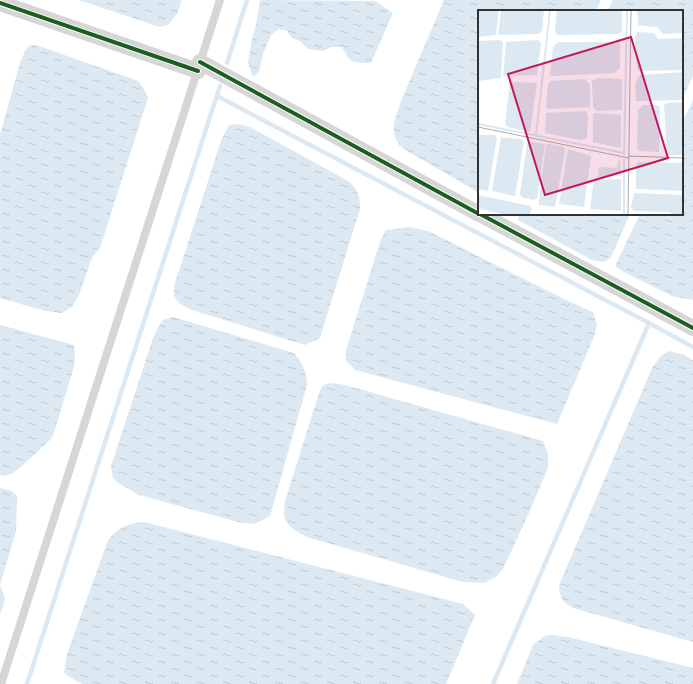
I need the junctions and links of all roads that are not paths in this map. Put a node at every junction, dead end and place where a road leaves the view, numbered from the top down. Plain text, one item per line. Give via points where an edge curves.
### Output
1 (220, 0) edge
2 (0, 2) edge
3 (199, 66) junction
4 (478, 213) edge
5 (481, 215) edge
6 (693, 328) edge
7 (1, 684) edge

1 - 3 lane
2 - 3 street
3 - 4 street
3 - 7 lane
5 - 6 street

